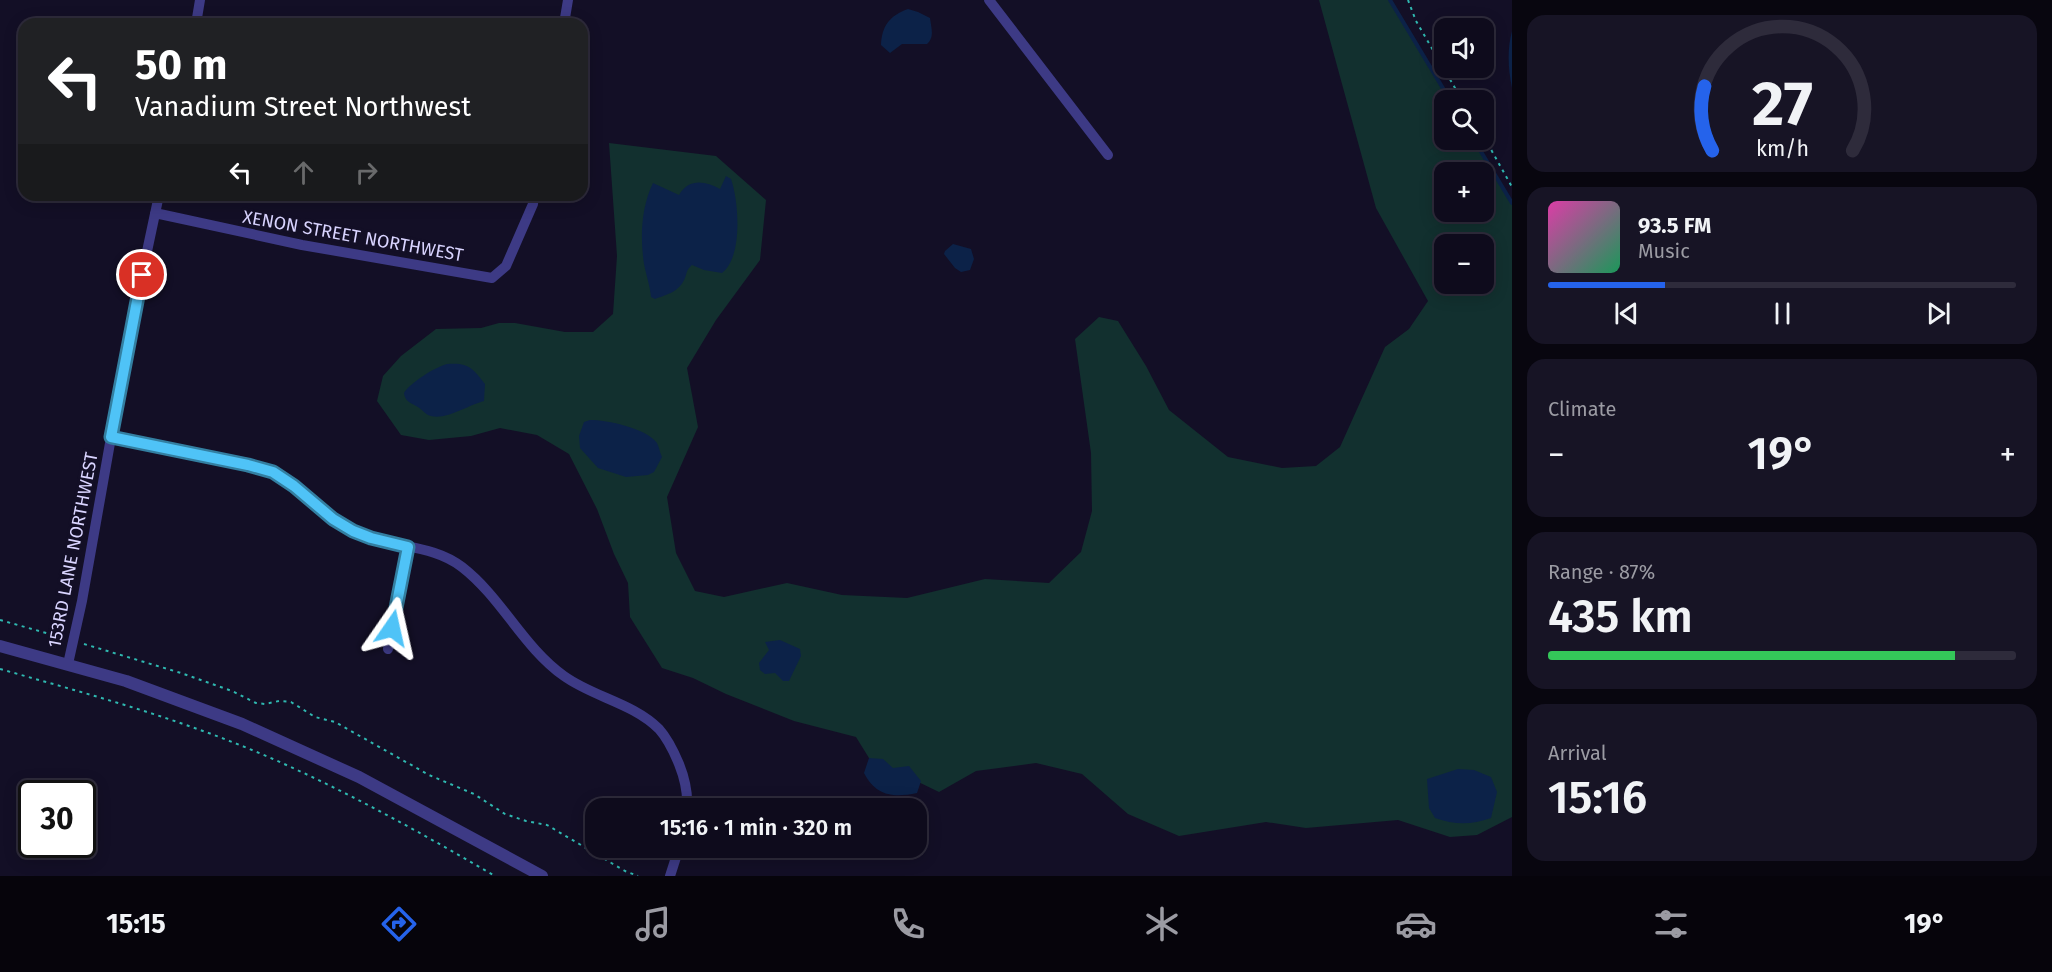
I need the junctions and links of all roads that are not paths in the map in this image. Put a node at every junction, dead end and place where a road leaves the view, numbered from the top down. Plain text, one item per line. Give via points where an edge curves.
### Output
1 (200, 0) edge
2 (568, 0) edge
3 (989, 0) edge
4 (197, 18) edge
5 (565, 18) edge
6 (1108, 155) dead end
7 (158, 201) edge
8 (533, 201) edge
9 (155, 213) junction
10 (111, 437) junction
11 (408, 547) junction
12 (0, 646) edge
13 (388, 649) dead end
14 (68, 664) junction
15 (688, 798) edge
16 (676, 858) edge
17 (542, 876) edge
18 (670, 876) edge

1 - 4 street
2 - 5 street
3 - 6 street
7 - 9 street, 153RD LANE NORTHWEST
8 - 9 street, XENON STREET NORTHWEST via 506,266 492,278 302,245
9 - 10 street, 153RD LANE NORTHWEST
10 - 11 street via 273,472 353,531
10 - 14 street, 153RD LANE NORTHWEST
11 - 13 street
11 - 15 street via 441,555 460,565 482,583 542,659 564,677 640,715 659,729 674,752
12 - 14 street
14 - 17 street via 178,699 315,756
16 - 18 street

